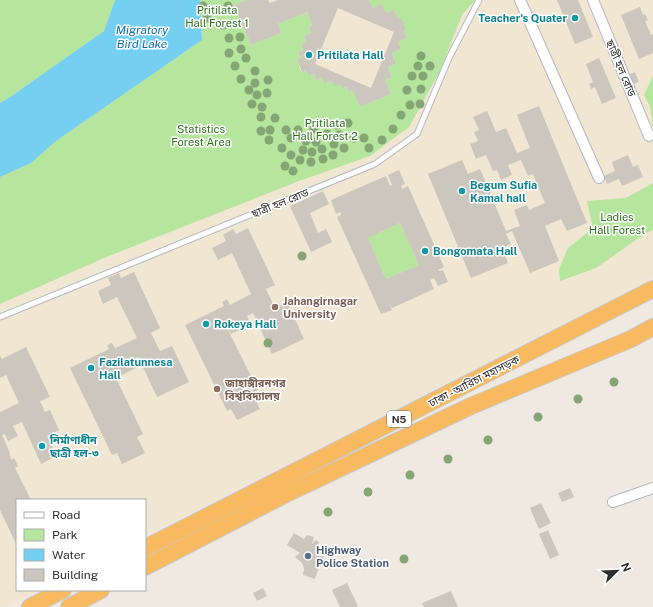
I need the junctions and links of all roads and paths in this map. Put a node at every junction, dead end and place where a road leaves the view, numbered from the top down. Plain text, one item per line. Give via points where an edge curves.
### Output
1 (479, 0) edge
2 (520, 0) edge
3 (593, 0) edge
4 (650, 136) dead end
5 (599, 178) dead end
6 (653, 289) edge
7 (0, 317) edge
8 (653, 328) edge
9 (653, 488) edge
10 (612, 502) dead end
11 (146, 547) edge
12 (146, 566) edge
13 (61, 591) edge
14 (99, 591) edge
15 (30, 607) edge
16 (69, 607) edge

1 - 7 lane, ছাত্রী হল রোড via 449,58 417,134 375,164
2 - 5 street
3 - 4 street, ছাত্রী হল রোড
6 - 11 highway, ঢাকা - আরিচা মহাসড়ক / N5
8 - 12 highway, ঢাকা - আরিচা মহাসড়ক / N5 via 464,410 288,493
9 - 10 street
13 - 15 highway
14 - 16 highway

